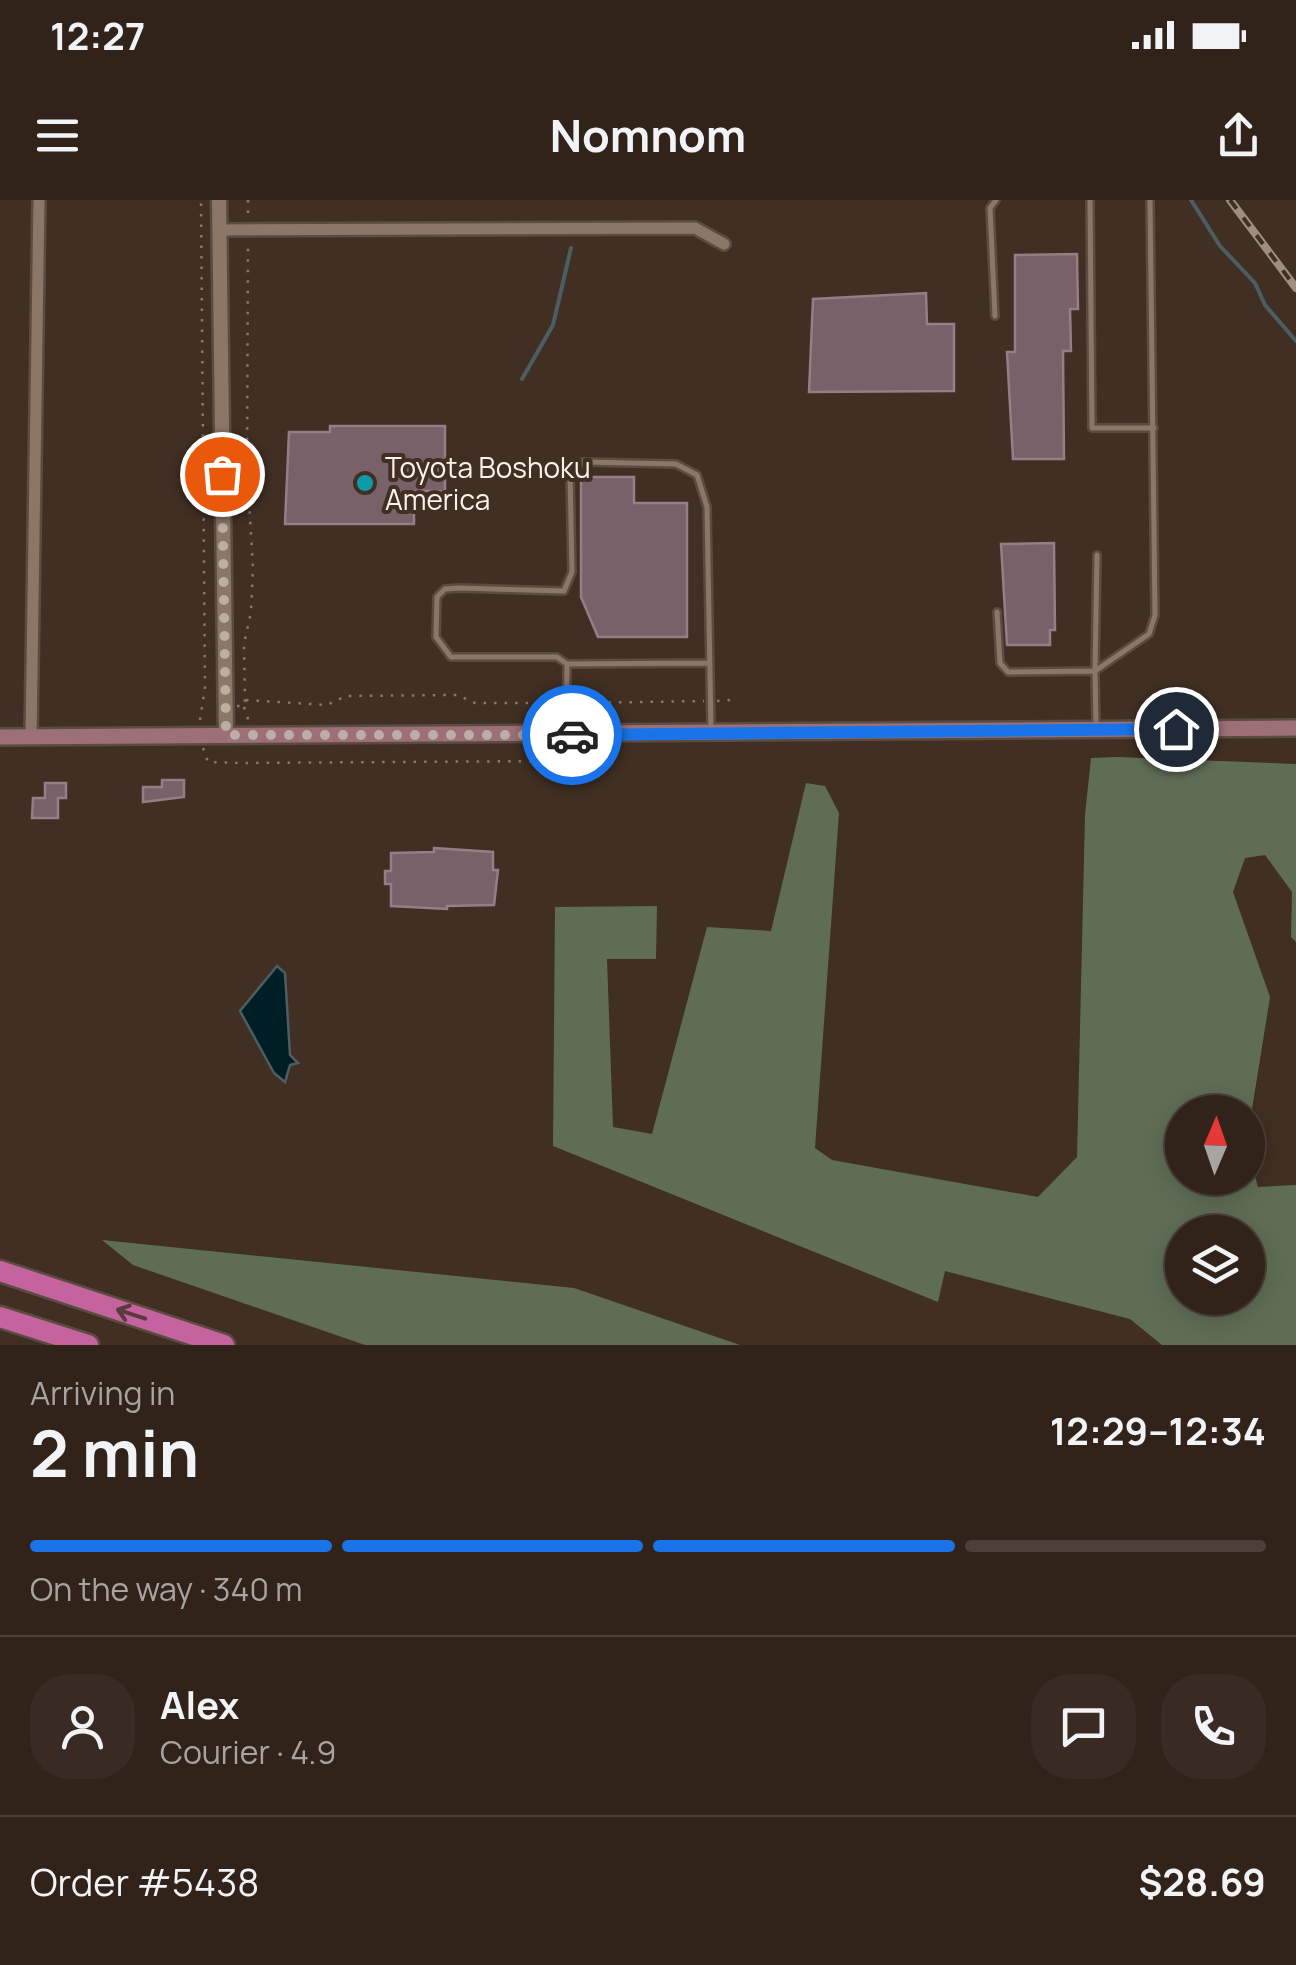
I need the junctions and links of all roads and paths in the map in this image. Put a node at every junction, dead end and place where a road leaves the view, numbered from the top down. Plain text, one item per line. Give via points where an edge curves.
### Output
1 (39, 200) edge
2 (201, 200) edge
3 (219, 200) edge
4 (248, 200) edge
5 (996, 200) edge
6 (1090, 200) edge
7 (1150, 200) edge
8 (219, 230) junction
9 (248, 230) junction
10 (724, 244) dead end
11 (996, 316) dead end
12 (1154, 428) junction
13 (1097, 555) dead end
14 (997, 612) dead end
15 (710, 663) junction
16 (567, 664) junction
17 (1096, 671) junction
18 (245, 700) junction
19 (730, 700) dead end
20 (710, 701) junction
21 (566, 703) junction
22 (201, 706) junction
23 (225, 706) junction
24 (200, 713) dead end
25 (1296, 728) edge
26 (1096, 730) junction
27 (711, 734) junction
28 (226, 735) junction
29 (566, 735) junction
30 (0, 737) edge
31 (31, 737) junction
32 (203, 750) dead end
33 (249, 752) dead end
34 (551, 761) dead end
35 (246, 763) junction
36 (0, 1271) edge
37 (0, 1318) edge
38 (88, 1345) edge
39 (224, 1345) edge

1 - 31 street
2 - 22 path
3 - 8 street
4 - 9 path
5 - 11 lane via 990,208
6 - 12 lane via 1092,428
7 - 12 lane
8 - 9 street
8 - 23 street
9 - 10 street via 695,228
9 - 18 path via 252,568
12 - 17 lane via 1154,625
13 - 17 lane
14 - 17 lane via 1000,664 1008,672
15 - 16 lane
15 - 16 lane via 708,507 697,475 676,464 583,462 570,472 572,572 564,591 460,588 436,598 436,637 451,657 556,657
15 - 20 lane
16 - 21 lane
17 - 26 lane
18 - 21 path via 326,704 346,696 457,695 475,703
18 - 23 path via 243,706
19 - 20 path
20 - 21 path
20 - 27 lane
21 - 29 lane
22 - 23 path
22 - 24 path
23 - 28 street
25 - 26 main road
26 - 27 main road
27 - 29 main road
28 - 29 main road
28 - 31 main road
30 - 31 main road
32 - 35 path via 208,762
33 - 35 path
34 - 35 path
39 -> 36 highway
37 - 38 highway

